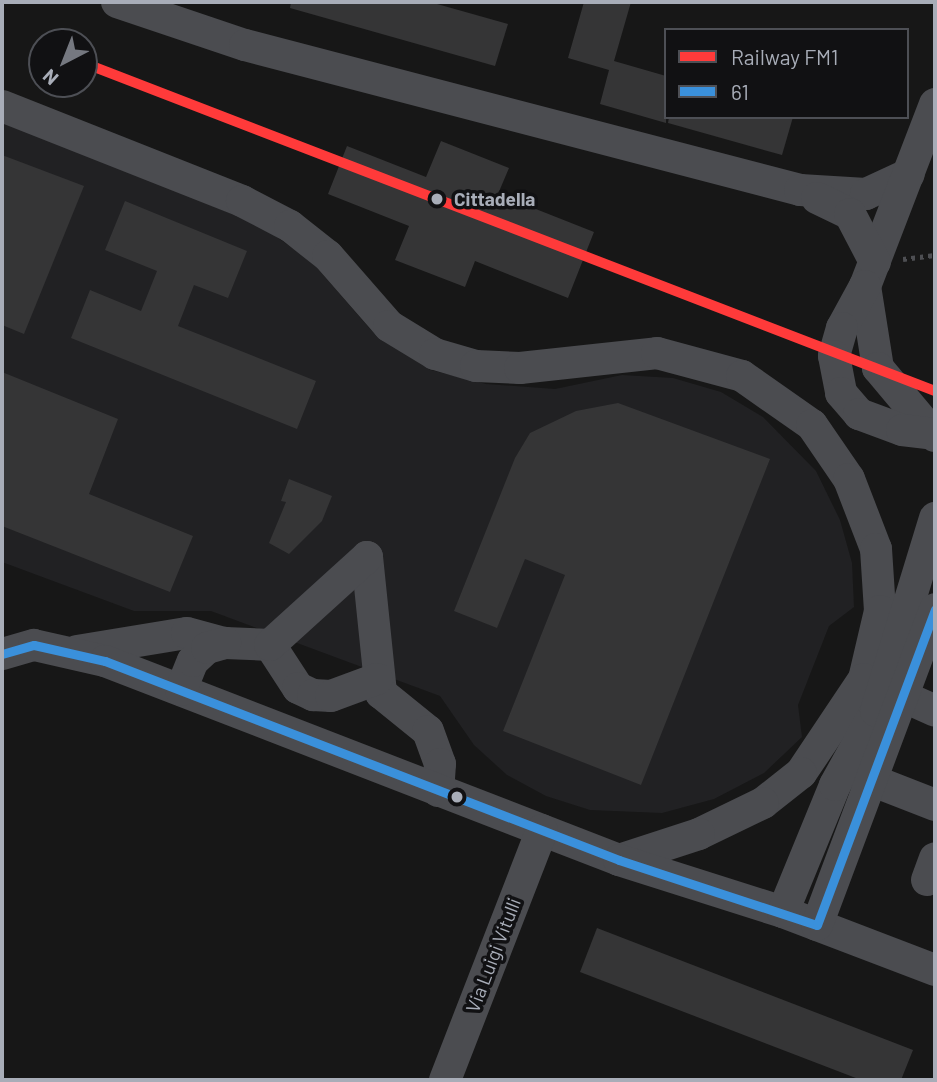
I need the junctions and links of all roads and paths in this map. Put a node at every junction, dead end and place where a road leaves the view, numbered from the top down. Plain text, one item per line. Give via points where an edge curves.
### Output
1 (117, 2) edge
2 (935, 104) edge
3 (2, 106) edge
4 (909, 174) junction
5 (800, 190) junction
6 (870, 274) junction
7 (934, 435) edge
8 (935, 518) edge
9 (934, 615) edge
10 (225, 643) junction
11 (270, 645) junction
12 (68, 653) junction
13 (2, 654) edge
14 (377, 679) junction
15 (181, 690) junction
16 (902, 696) junction
17 (935, 710) edge
18 (871, 780) junction
19 (438, 791) junction
20 (935, 804) edge
21 (542, 830) junction
22 (619, 860) junction
23 (783, 912) junction
24 (817, 925) junction
25 (935, 970) edge
26 (445, 1080) edge

1 - 5 street via 245,45
2 - 4 street
3 - 22 street via 242,201 290,226 328,256 389,326 435,354 476,366 520,369 657,353 742,376 813,425 849,479 876,549 880,611 864,679 801,773 763,803 699,834
4 - 5 street via 866,194
4 - 6 street
5 - 6 street via 850,214
6 - 7 street via 878,368
6 - 7 street via 842,328 834,356 841,393 859,414 902,430
8 - 23 street via 876,711 835,785
9 - 16 street
10 - 11 street
10 - 12 street via 187,633
10 - 15 street via 207,648 193,661
11 - 14 street via 298,688 313,695 331,696
11 - 14 street via 367,557
12 - 13 street via 34,645
12 - 15 street via 105,661
14 - 19 street via 390,704 428,731 437,747
15 - 19 street
16 - 17 street
16 - 18 street
18 - 20 street
18 - 24 street
19 - 21 street
21 - 22 street
21 - 26 street, Via Luigi Vitulli
22 - 23 street
23 - 24 street
24 - 25 street

